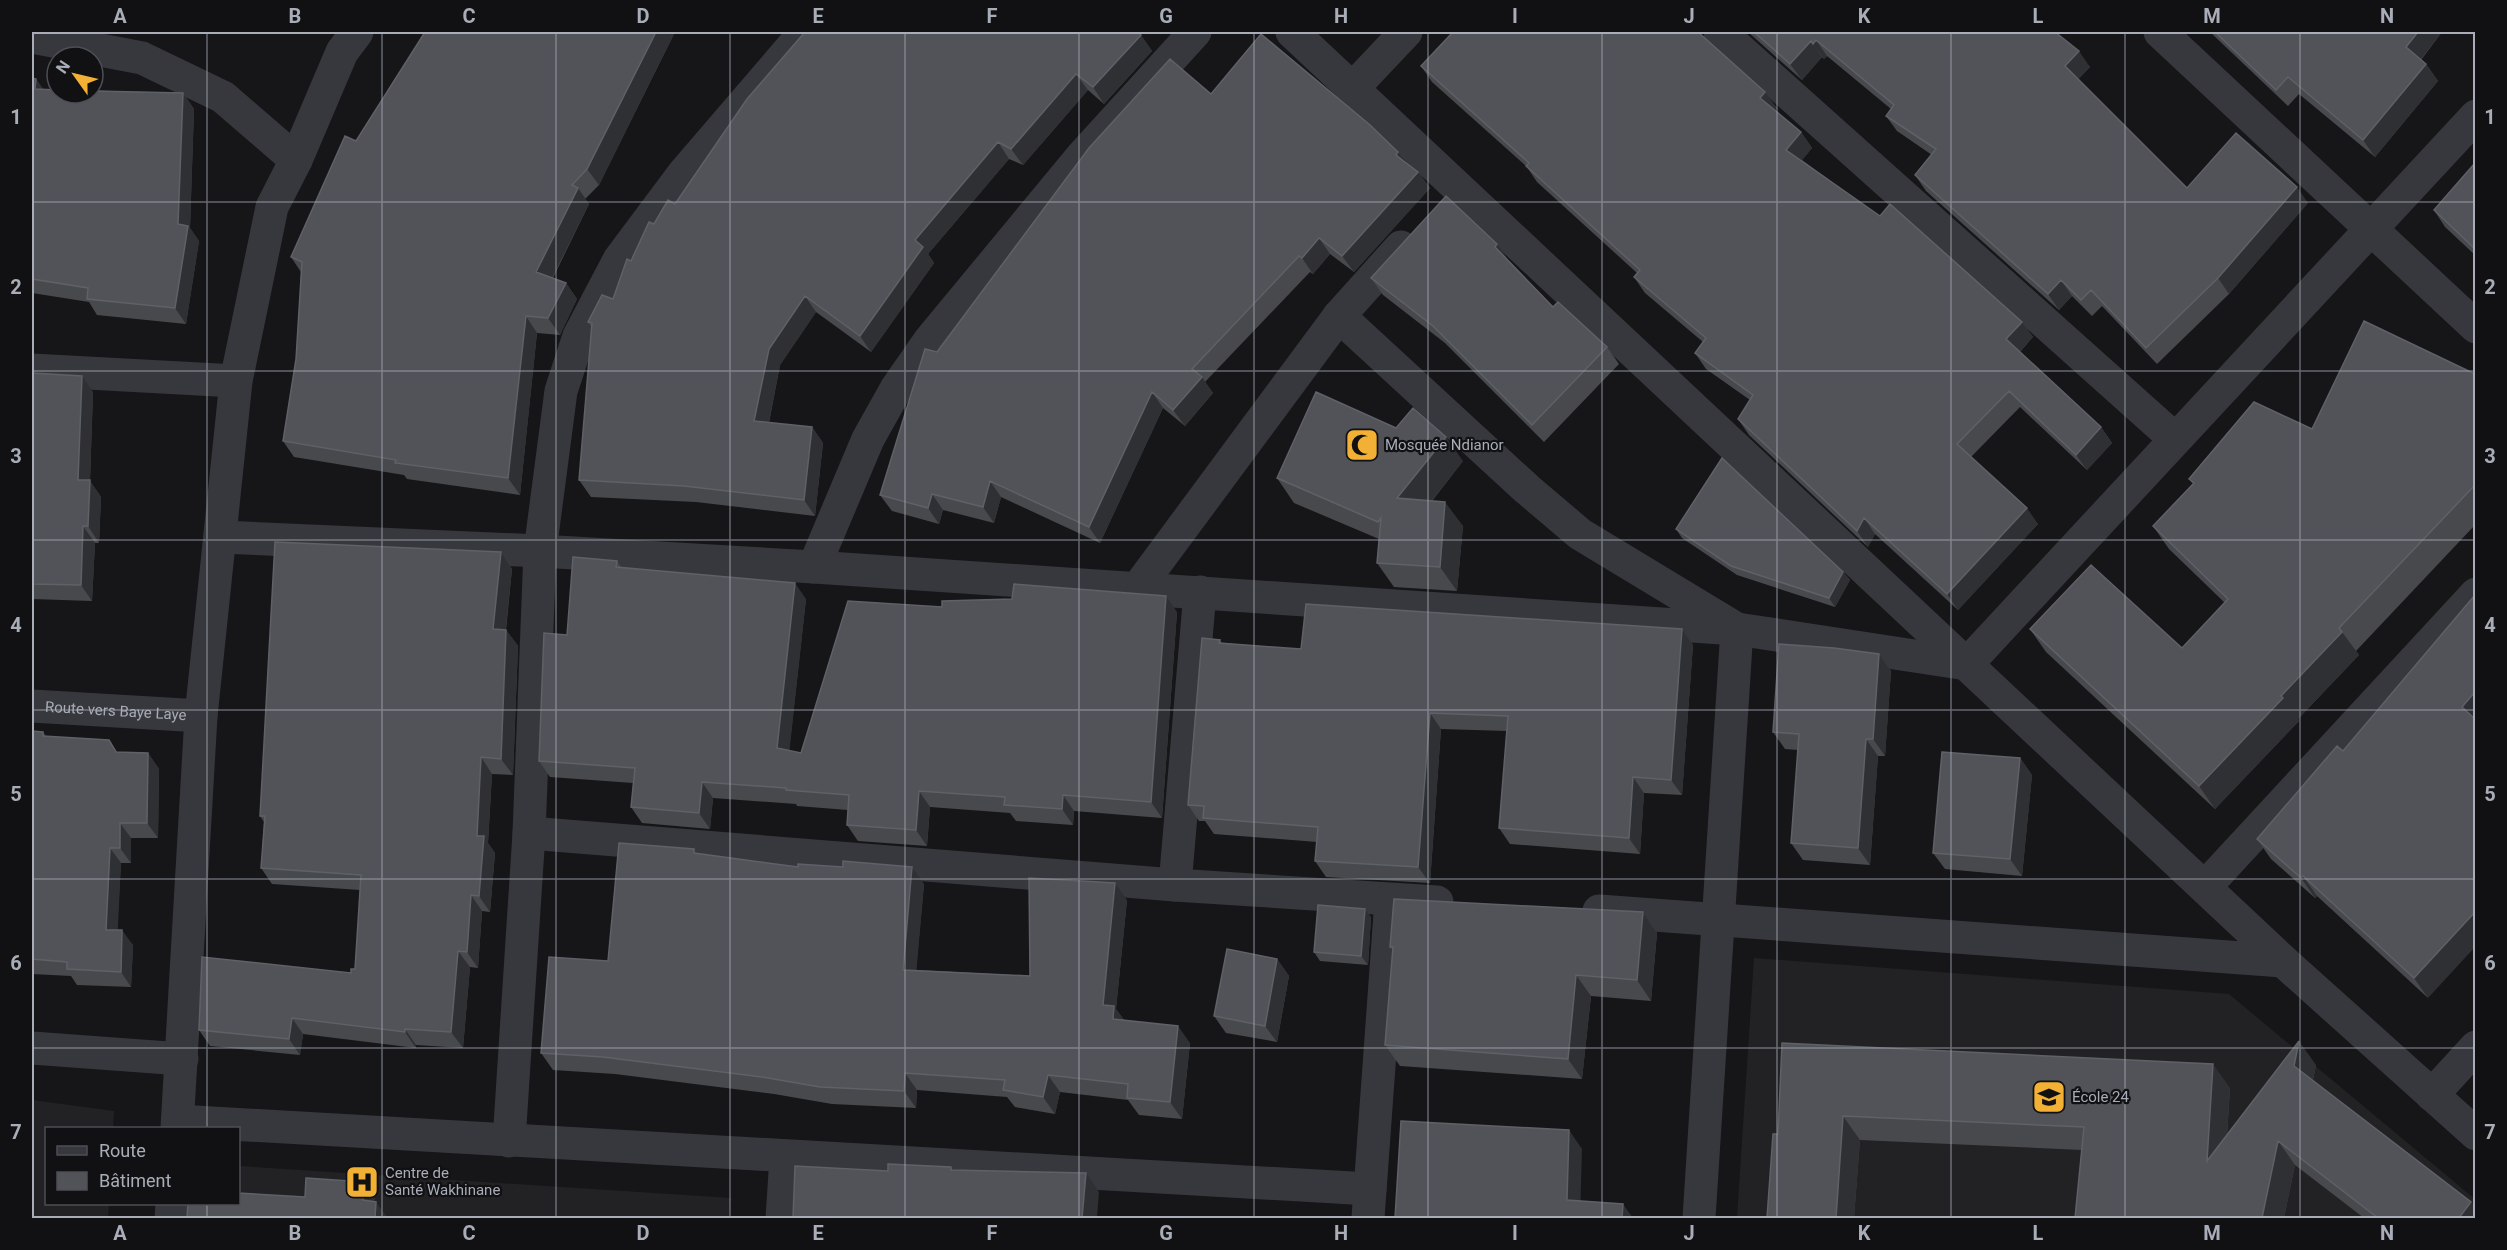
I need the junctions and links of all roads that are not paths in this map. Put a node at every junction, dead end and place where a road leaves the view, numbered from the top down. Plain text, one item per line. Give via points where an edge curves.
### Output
1 (357, 32) edge
2 (805, 32) edge
3 (1195, 32) edge
4 (1292, 32) edge
5 (1406, 32) edge
6 (1720, 32) edge
7 (2160, 32) edge
8 (37, 35) edge
9 (1353, 88) junction
10 (2475, 116) edge
11 (296, 160) junction
12 (1457, 186) junction
13 (2372, 228) junction
14 (1339, 316) junction
15 (2475, 327) edge
16 (32, 370) edge
17 (236, 381) junction
18 (2175, 439) junction
19 (220, 537) junction
20 (540, 551) junction
21 (814, 567) junction
22 (1137, 589) junction
23 (1200, 592) junction
24 (2475, 594) edge
25 (1737, 629) junction
26 (1966, 664) junction
27 (32, 706) edge
28 (201, 716) junction
29 (529, 833) junction
30 (1175, 885) junction
31 (2205, 887) junction
32 (1390, 900) junction
33 (1472, 904) edge
34 (1566, 909) edge
35 (1719, 918) junction
36 (2283, 961) junction
37 (2475, 1047) edge
38 (32, 1048) edge
39 (182, 1059) junction
40 (2432, 1095) junction
41 (178, 1125) edge
42 (219, 1127) edge
43 (240, 1128) edge
44 (2475, 1134) edge
45 (509, 1141) junction
46 (786, 1157) junction
47 (1369, 1204) edge
48 (782, 1218) edge
49 (1699, 1218) edge

1 - 11 street via 342,52
2 - 20 street via 684,173 618,260 579,336 561,391
3 - 21 street via 1083,154 930,340 868,439
4 - 9 street
5 - 9 street
6 - 18 street
7 - 13 street
8 - 11 street via 142,58 223,97
9 - 12 street
10 - 13 street
11 - 17 street via 272,207
12 - 14 street
12 - 26 street
13 - 15 street
13 - 18 street
14 - 22 street
14 - 25 street via 1580,534
16 - 17 street
17 - 19 street
18 - 26 street
19 - 20 street
19 - 28 street
20 - 21 street
20 - 29 street
21 - 22 street
22 - 23 street
23 - 25 street
23 - 30 street
24 - 31 street
25 - 26 street
25 - 35 street
26 - 31 street
27 - 28 street, Route vers Baye Laye
28 - 39 street
29 - 30 street
29 - 45 street
30 - 32 street
31 - 36 street
32 - 33 street
32 - 47 street
34 - 35 street
35 - 36 street
35 - 49 street
36 - 40 street
37 - 40 street
38 - 39 street
39 - 41 street
40 - 44 street
41 - 42 street
43 - 45 street
45 - 46 street
46 - 47 street
46 - 48 street

